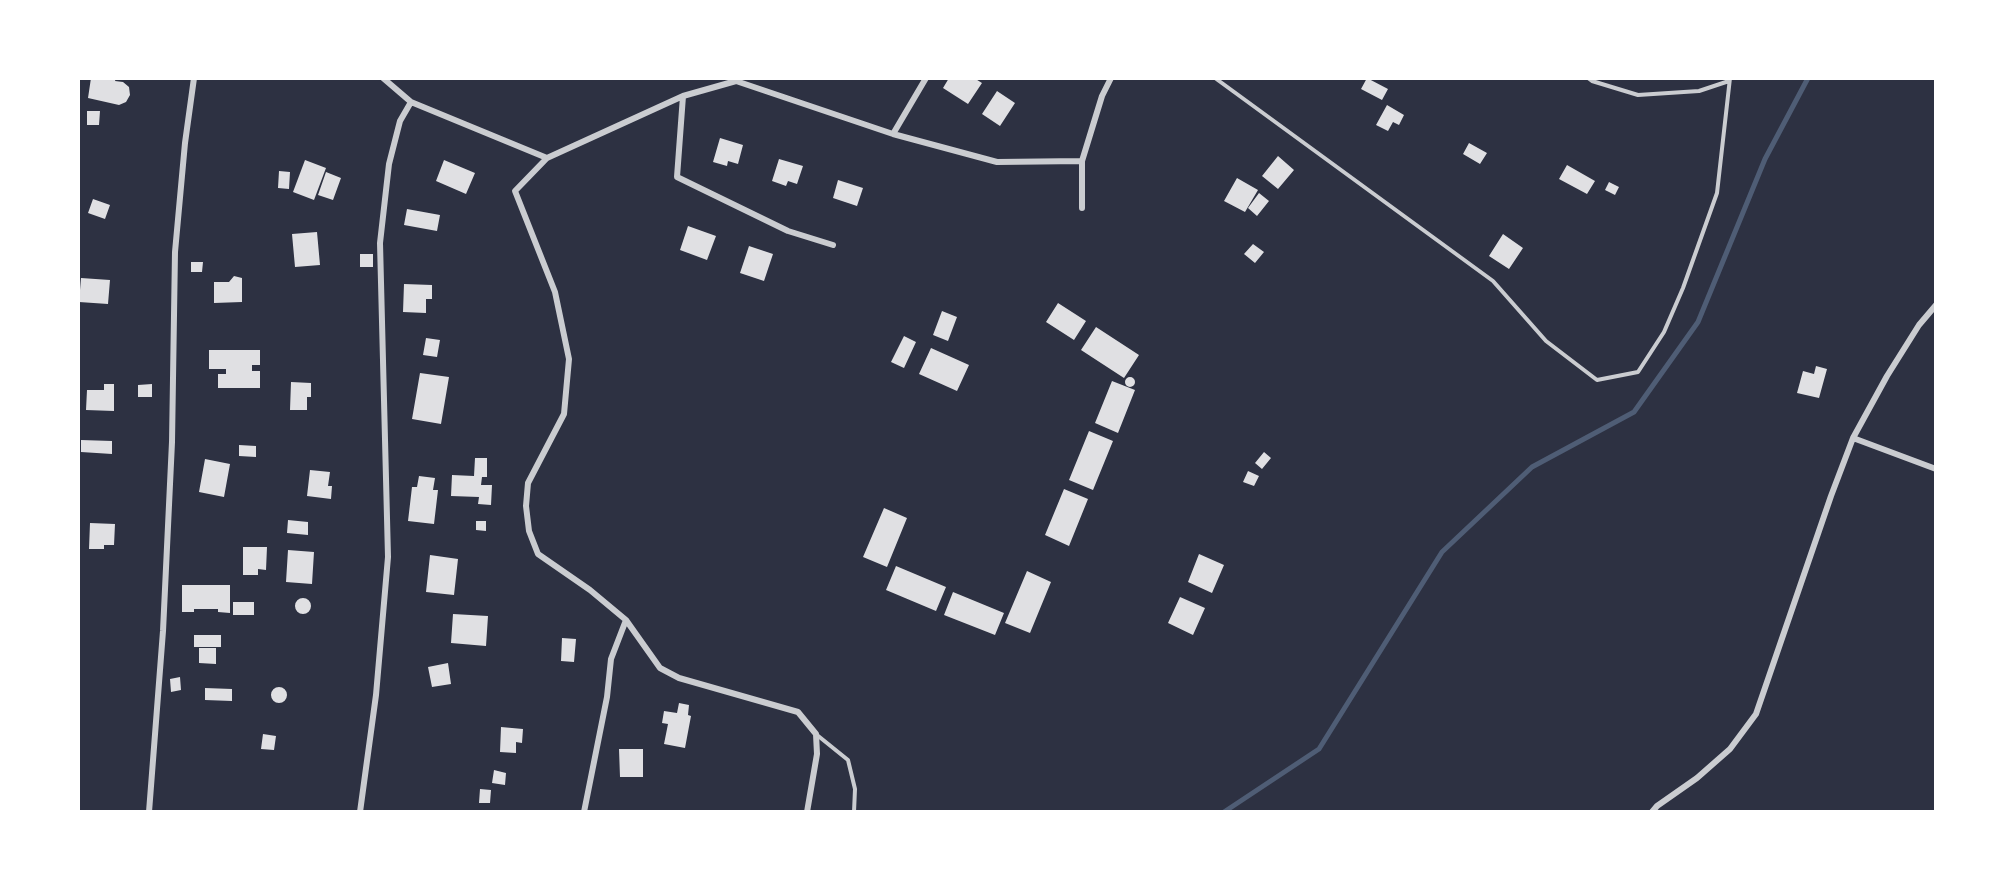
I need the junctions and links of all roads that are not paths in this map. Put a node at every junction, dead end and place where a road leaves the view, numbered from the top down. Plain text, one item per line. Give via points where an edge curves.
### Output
1 (194, 78) edge
2 (383, 78) edge
3 (926, 78) edge
4 (1111, 78) edge
5 (1215, 78) edge
6 (1588, 78) edge
7 (1730, 79) edge
8 (683, 96) junction
9 (411, 102) junction
10 (894, 134) junction
11 (547, 158) junction
12 (1082, 161) junction
13 (1082, 208) dead end
14 (832, 245) dead end
15 (1936, 305) edge
16 (1853, 438) junction
17 (1936, 469) edge
18 (626, 620) junction
19 (816, 734) junction
20 (149, 812) edge
21 (360, 812) edge
22 (584, 812) edge
23 (807, 812) edge
24 (854, 812) edge
25 (1652, 812) edge

1 - 20 street via 175,252 172,442
2 - 9 street
3 - 10 street
4 - 12 street
5 - 7 lane via 1493,281 1546,341 1597,380 1638,372 1664,332 1717,193
6 - 7 lane via 1638,95 1699,91
8 - 10 street via 736,81
8 - 11 street
8 - 14 street via 677,177 788,231
9 - 11 street
9 - 21 street via 400,121 389,164 380,243 388,557 376,695
10 - 12 street via 998,162
11 - 18 street via 515,191 555,292 569,359 564,414 528,483 529,531 538,554
12 - 13 street
15 - 16 street via 1887,375
16 - 17 street
16 - 25 street via 1756,714 1730,749
18 - 19 street via 660,668 679,678 798,712
18 - 22 street via 611,659
19 - 23 street via 817,754
19 - 24 lane via 848,760 855,789

